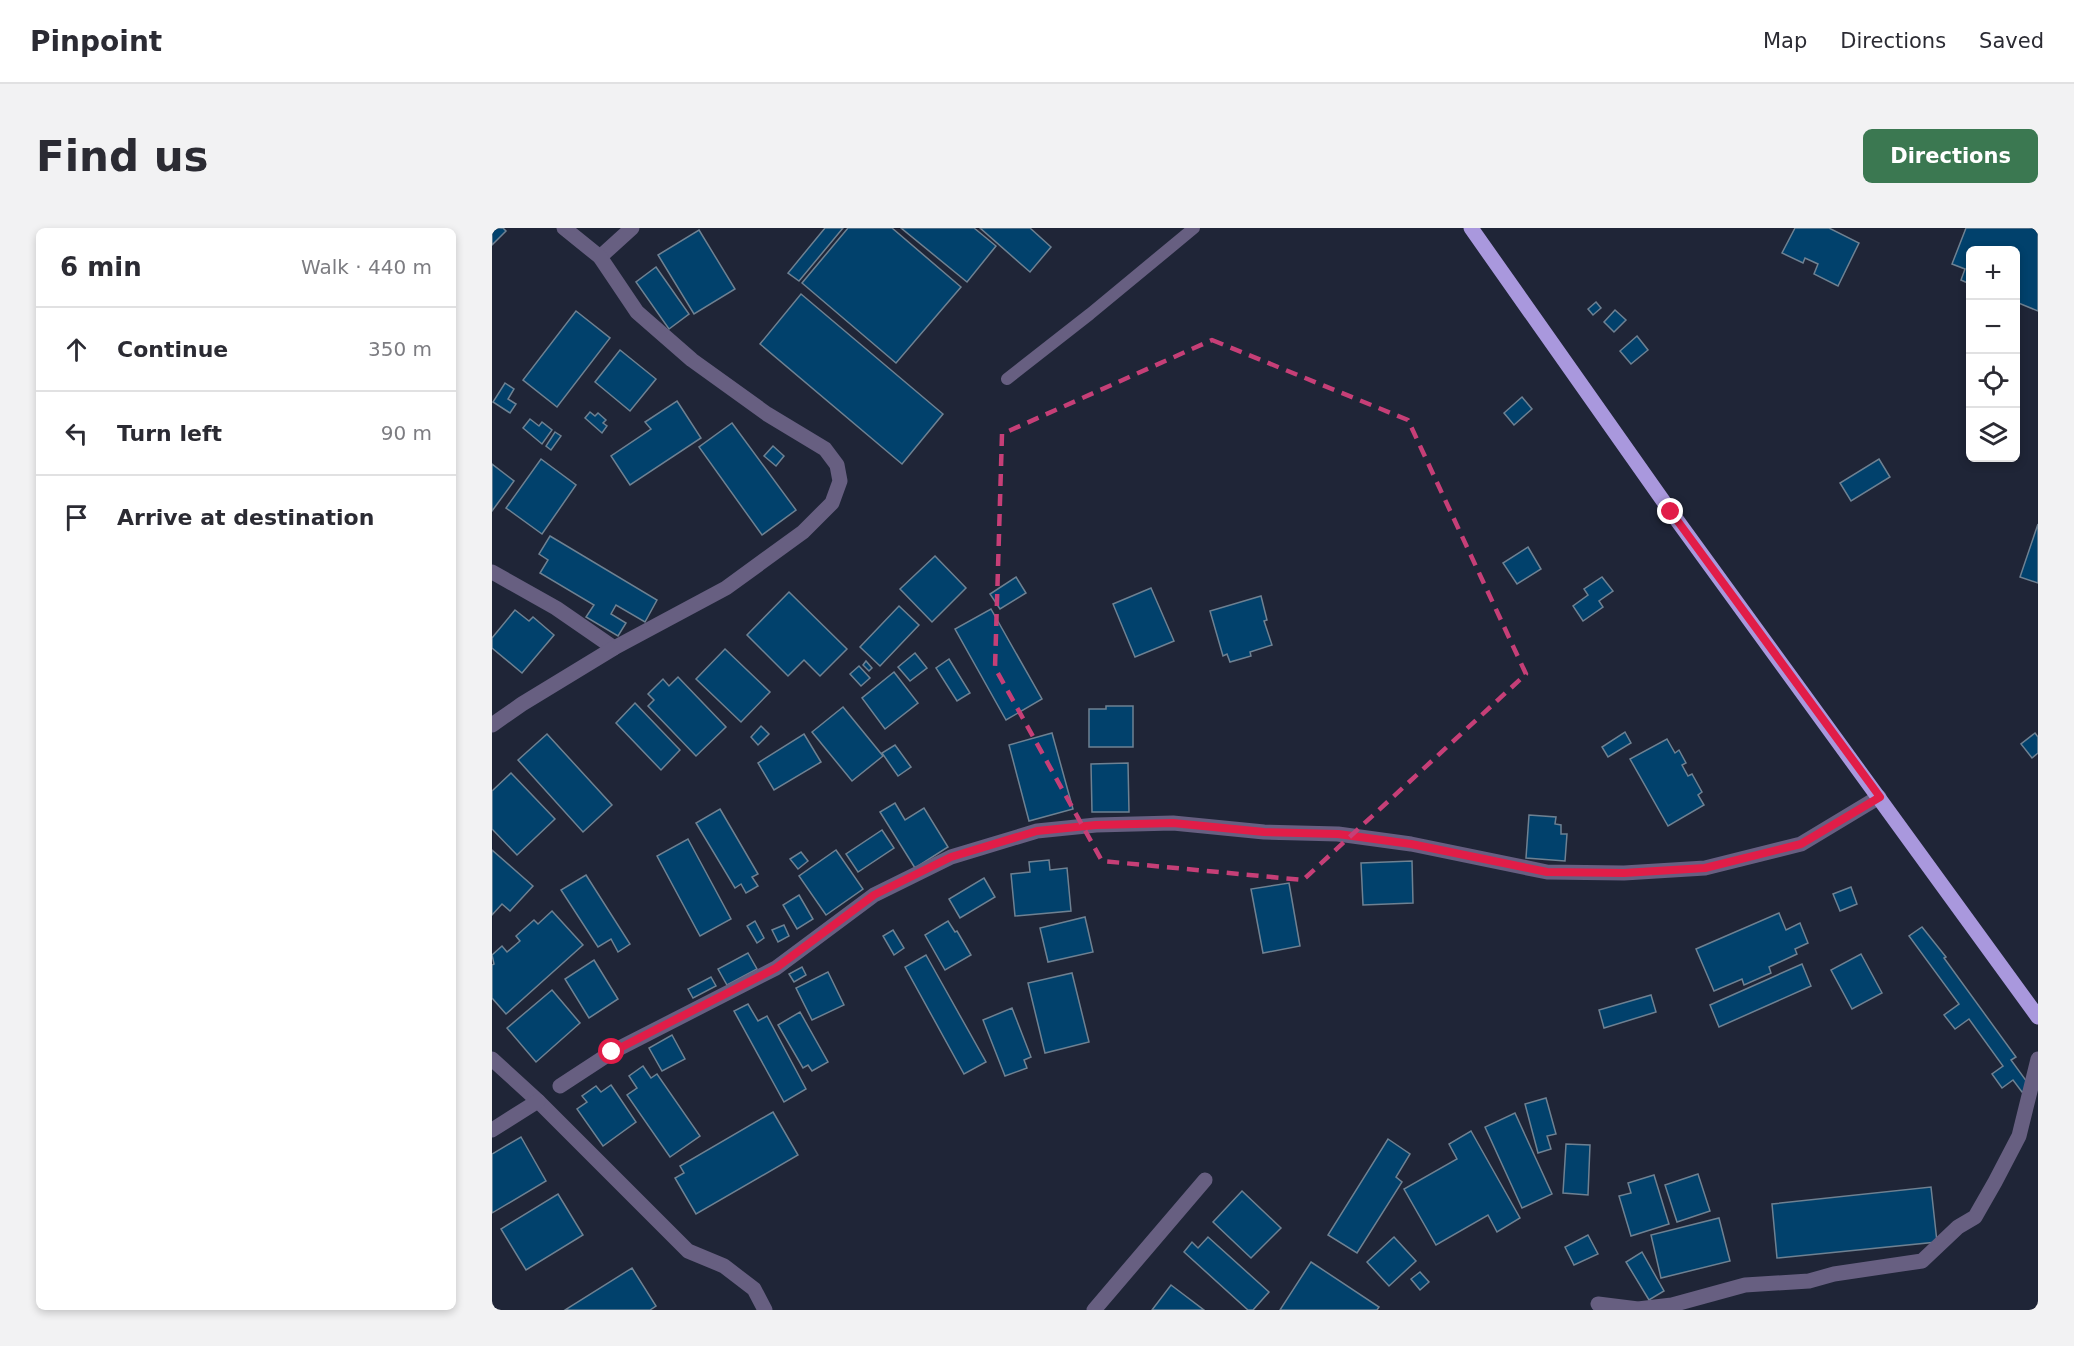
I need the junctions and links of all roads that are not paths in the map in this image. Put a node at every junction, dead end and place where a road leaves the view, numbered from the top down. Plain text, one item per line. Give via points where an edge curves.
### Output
1 (564, 228) edge
2 (632, 228) edge
3 (1194, 228) edge
4 (1472, 228) edge
5 (600, 257) junction
6 (1007, 379) dead end
7 (492, 572) edge
8 (614, 648) junction
9 (492, 725) edge
10 (1880, 797) junction
11 (2038, 1017) edge
12 (492, 1059) edge
13 (2038, 1059) edge
14 (560, 1086) dead end
15 (538, 1101) junction
16 (492, 1130) edge
17 (1205, 1180) dead end
18 (1598, 1304) dead end
19 (765, 1310) edge
20 (1094, 1310) edge

1 - 5 street
2 - 5 street
3 - 6 lane
4 - 10 main road via 1671,512
5 - 8 street via 637,312 692,360 766,414 825,449 837,465 840,481 832,503 803,532 726,588
7 - 8 street via 556,608
8 - 9 street
10 - 11 main road
10 - 14 street via 1801,844 1705,868 1624,873 1547,872 1411,844 1338,834 1173,823 1037,831 951,857 874,895 776,968 612,1052
12 - 15 street
13 - 18 street via 2019,1136 1985,1200 1975,1217 1958,1227 1922,1261 1809,1281 1745,1285 1672,1305 1638,1309
15 - 16 street
15 - 19 street via 688,1251 724,1266 754,1289
17 - 20 street

